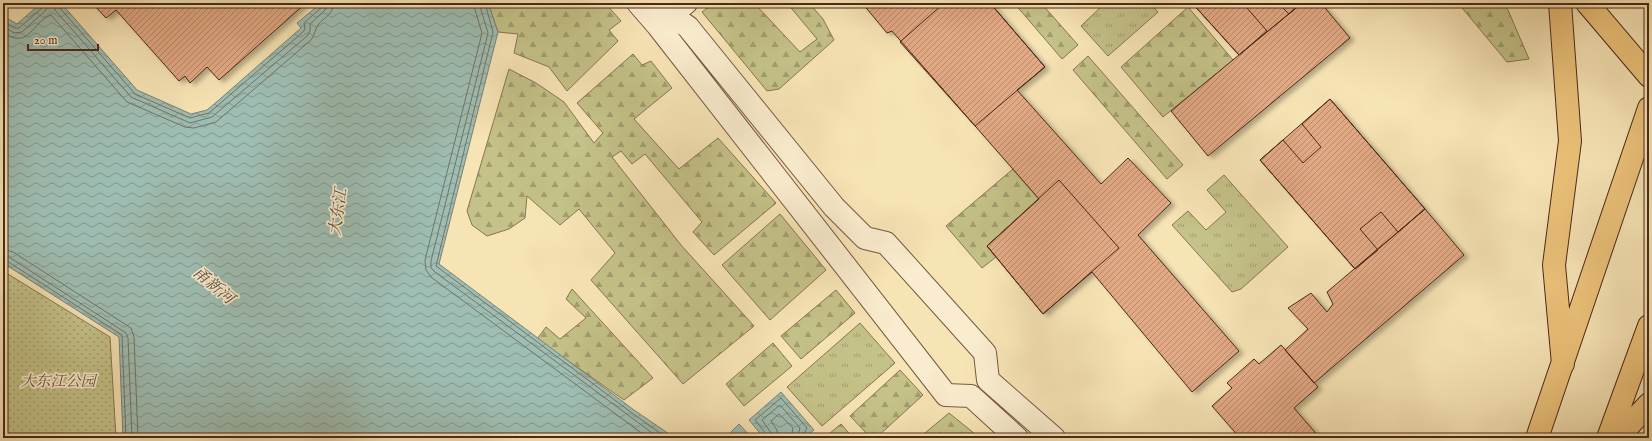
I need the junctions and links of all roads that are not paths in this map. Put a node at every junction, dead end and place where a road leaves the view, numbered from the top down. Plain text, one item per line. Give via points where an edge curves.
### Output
1 (1560, 3) edge
2 (1587, 3) edge
3 (662, 10) edge
4 (1649, 76) edge
5 (1649, 108) edge
6 (1649, 326) edge
7 (1563, 364) junction
8 (1649, 404) edge
9 (1017, 438) edge
10 (1054, 438) edge
11 (1538, 438) edge
12 (1608, 438) edge
13 (1617, 438) edge

1 - 7 main road via 1570,141 1554,265
2 - 4 main road
3 - 9 street via 726,115 946,395 971,396
3 - 10 street via 688,27 834,207 865,238 886,243 984,353 988,380
5 - 7 main road
6 - 12 main road
7 - 11 main road
8 - 13 main road

